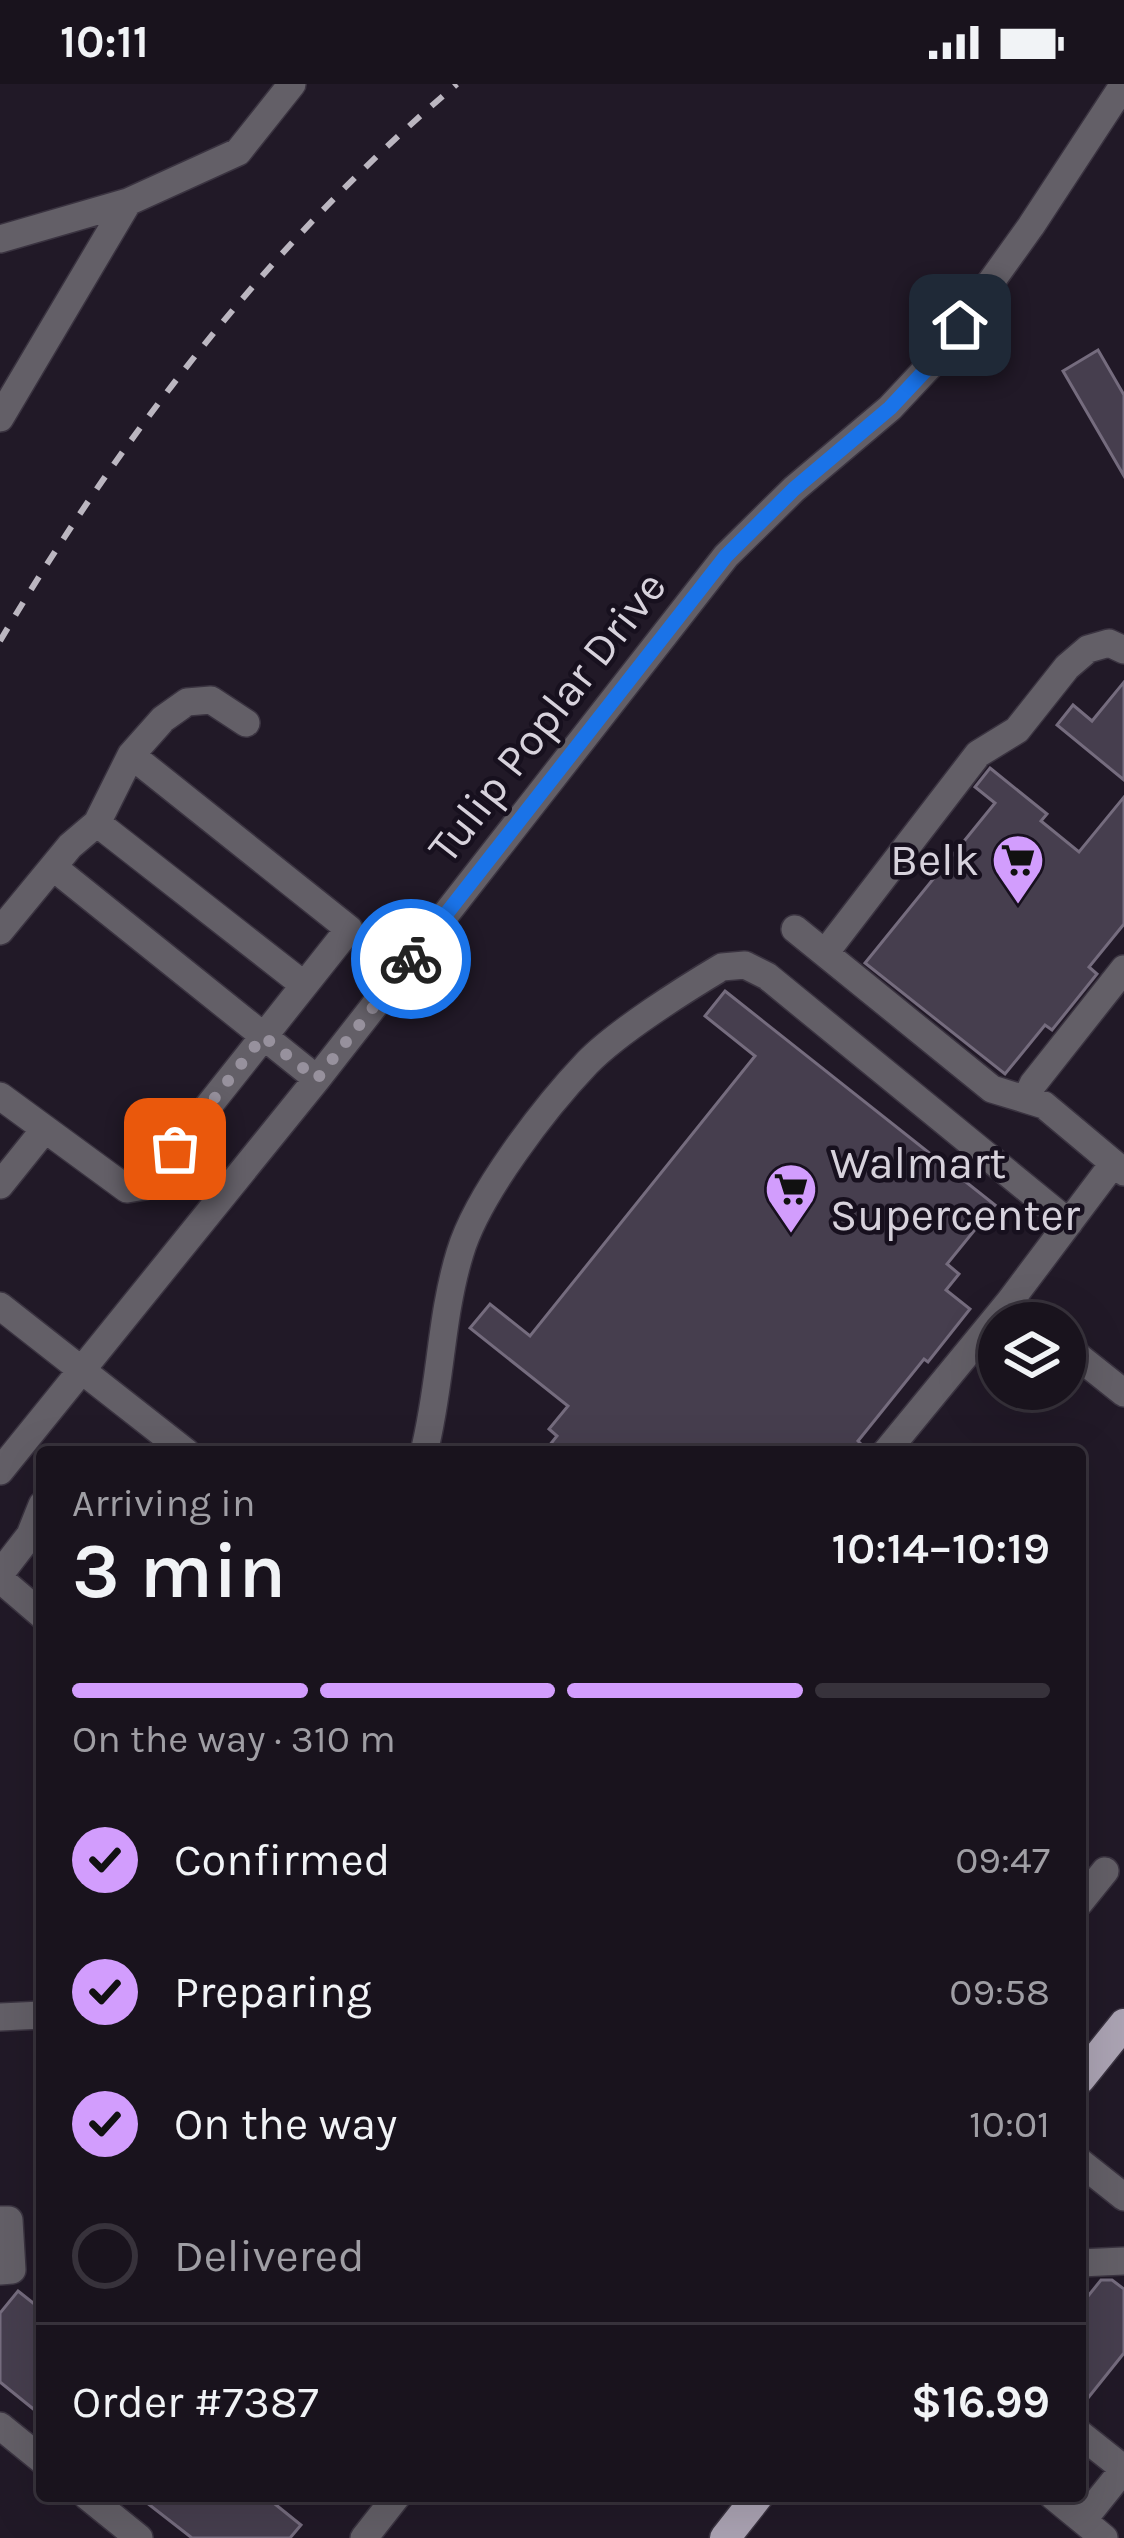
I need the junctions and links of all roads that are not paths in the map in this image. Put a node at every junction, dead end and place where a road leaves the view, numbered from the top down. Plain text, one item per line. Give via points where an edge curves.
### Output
1 (292, 84) edge
2 (1124, 84) edge
3 (128, 202) junction
4 (0, 239) edge
5 (0, 418) edge
6 (1124, 650) edge
7 (246, 723) dead end
8 (131, 754) junction
9 (97, 824) junction
10 (52, 867) junction
11 (795, 929) dead end
12 (0, 931) edge
13 (825, 953) junction
14 (1124, 969) edge
15 (304, 985) junction
16 (263, 1036) junction
17 (317, 1079) junction
18 (1026, 1099) junction
19 (3, 1104) edge
20 (44, 1129) junction
21 (1118, 1168) edge
22 (0, 1185) edge
23 (1069, 1222) junction
24 (1010, 1301) joint
25 (0, 1306) edge
26 (1086, 1363) edge
27 (81, 1368) junction
28 (1124, 1394) edge
29 (179, 1446) edge
30 (425, 1446) edge
31 (891, 1446) edge
32 (0, 1471) edge
33 (36, 1520) edge
34 (0, 1577) edge
35 (36, 1610) edge
36 (1105, 1871) dead end
37 (1086, 1895) edge
38 (36, 2015) edge
39 (0, 2017) edge
40 (1124, 2024) edge
41 (1086, 2072) edge
42 (1086, 2167) edge
43 (1124, 2197) edge
44 (0, 2220) edge
45 (1124, 2261) edge
46 (1086, 2263) edge
47 (0, 2271) edge
48 (0, 2426) edge
49 (1086, 2439) edge
50 (36, 2455) edge
51 (94, 2502) edge
52 (393, 2502) edge
53 (753, 2502) edge
54 (1060, 2502) edge
55 (1094, 2529) edge
56 (139, 2538) edge
57 (364, 2538) edge
58 (725, 2538) edge

1 - 3 street via 238,152
2 - 17 street, Tulip Poplar Drive via 935,360 726,556
3 - 4 street
3 - 5 street
6 - 13 street via 1109,643 1088,649 1017,730 978,754
7 - 8 street via 211,700 187,701
8 - 9 street
8 - 15 street via 349,929
9 - 10 street
9 - 15 street
10 - 12 street
10 - 16 street
11 - 13 street
13 - 18 street via 992,1089
14 - 18 street
15 - 16 street
16 - 17 street
16 - 20 street via 145,1186 127,1189
17 - 27 street, Tulip Poplar Drive
18 - 21 street
19 - 20 street
20 - 22 street
21 - 23 street
23 - 24 street
23 - 30 street via 766,976 745,965 722,967 589,1060 498,1175 460,1250
24 - 31 street
25 - 27 street
26 - 28 street
27 - 29 street
27 - 32 street, Tulip Poplar Drive
33 - 34 street
34 - 35 street
36 - 37 street
38 - 39 street
40 - 41 main road
42 - 43 street
44 - 47 street via 9,2220 12,2270
45 - 46 street
48 - 50 street
49 - 55 street via 1124,2469
51 - 56 street
52 - 57 street
53 - 58 main road
54 - 55 street

